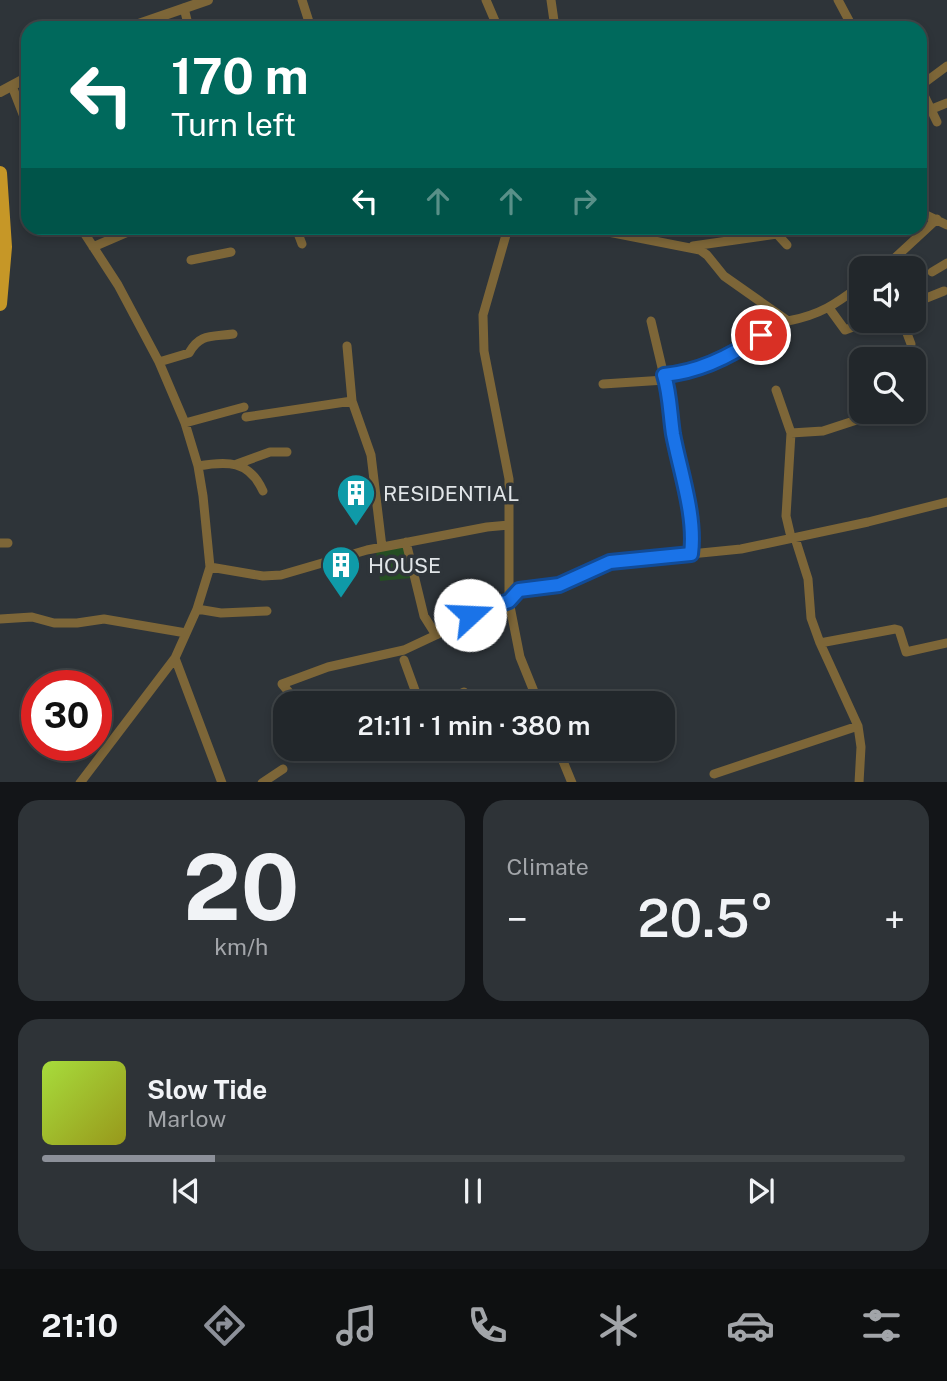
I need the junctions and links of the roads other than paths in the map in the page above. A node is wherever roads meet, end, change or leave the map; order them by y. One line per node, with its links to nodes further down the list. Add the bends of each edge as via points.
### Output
1 (208, 0): 6 (street)
2 (302, 0): 9 (street)
3 (486, 0): 10 (street)
4 (551, 0): 11 (street)
5 (838, 0): 12 (street)
6 (184, 8): 7 (street); 8 (street)
7 (147, 21)
8 (187, 21)
9 (309, 21)
10 (495, 21)
11 (554, 21)
12 (849, 21)
13 (947, 66): 15 (street)
14 (21, 80): 16 (street)
15 (927, 81)
16 (12, 86): 17 (street); 20 (street)
17 (0, 92)
18 (927, 99): 21 (street)
19 (947, 103): 21 (street)
20 (21, 109)
21 (932, 109): 22 (street)
22 (937, 122)
23 (0, 173): 48 (main road, via 5,247)
24 (927, 215): 25 (street)
25 (937, 219): 26 (street); 27 (street)
26 (947, 225)
27 (927, 228)
28 (85, 235): 38 (street)
29 (120, 235): 38 (street)
30 (299, 235): 36 (street)
31 (506, 235): 70 (street, via 483,315 484,351 509,480)
32 (626, 235): 39 (street)
33 (740, 235): 39 (street)
34 (778, 235): 37 (street)
35 (920, 235): 41 (street)
36 (303, 244)
37 (787, 245)
38 (93, 247): 57 (street)
39 (691, 247): 50 (street)
40 (231, 252): 42 (street)
41 (897, 256)
42 (191, 260)
43 (947, 263): 44 (street)
44 (932, 272)
45 (944, 291): 47 (street)
46 (849, 294): 49 (street)
47 (926, 298)
48 (0, 303)
49 (830, 308): 50 (street, via 788,321); 52 (street, via 845,330)
50 (779, 315): 58 (street, via 775,325 747,345 696,369)
51 (650, 321): 58 (street)
52 (849, 329)
53 (907, 333): 55 (street)
54 (233, 334): 57 (street, via 200,339 189,353)
55 (911, 344)
56 (348, 346): 61 (street)
57 (159, 362): 62 (street)
58 (665, 377): 59 (street); 74 (street, via 685,489)
59 (603, 384)
60 (776, 390): 64 (street)
61 (352, 401): 62 (street); 73 (street, via 371,456)
62 (185, 423): 67 (street)
63 (849, 423): 64 (street, via 823,431)
64 (791, 433): 71 (street, via 786,516)
65 (287, 452): 66 (street, via 270,452)
66 (237, 464): 67 (street); 68 (street, via 249,471)
67 (198, 466): 75 (street)
68 (262, 491)
69 (947, 502): 71 (street)
70 (509, 525): 72 (street); 76 (street)
71 (792, 536): 74 (street, via 741,549); 82 (street, via 808,579 809,606)
72 (406, 542): 73 (street); 81 (street, via 424,616)
73 (382, 547): 75 (street, via 281,575)
74 (691, 554): 76 (street, via 610,562 559,585 519,590)
75 (210, 567): 77 (street)
76 (509, 601): 81 (street, via 470,615); 88 (street, via 520,657)
77 (197, 609): 78 (street); 80 (street)
78 (267, 611)
79 (0, 619): 80 (street, via 32,617 77,623 104,619)
80 (186, 634): 84 (street)
81 (436, 635): 86 (street, via 404,650 328,667 282,684)
82 (820, 643): 83 (street, via 895,629 906,652); 89 (street)
83 (947, 643)
84 (175, 658): 93 (street); 94 (street)
85 (404, 660): 87 (street)
86 (288, 691)
87 (415, 691)
88 (534, 691)
89 (859, 726): 92 (street); 97 (street)
90 (563, 761): 96 (street)
91 (283, 769): 95 (street)
92 (714, 774)
93 (80, 782)
94 (222, 782)
95 (262, 782)
96 (572, 782)
97 (859, 782)

